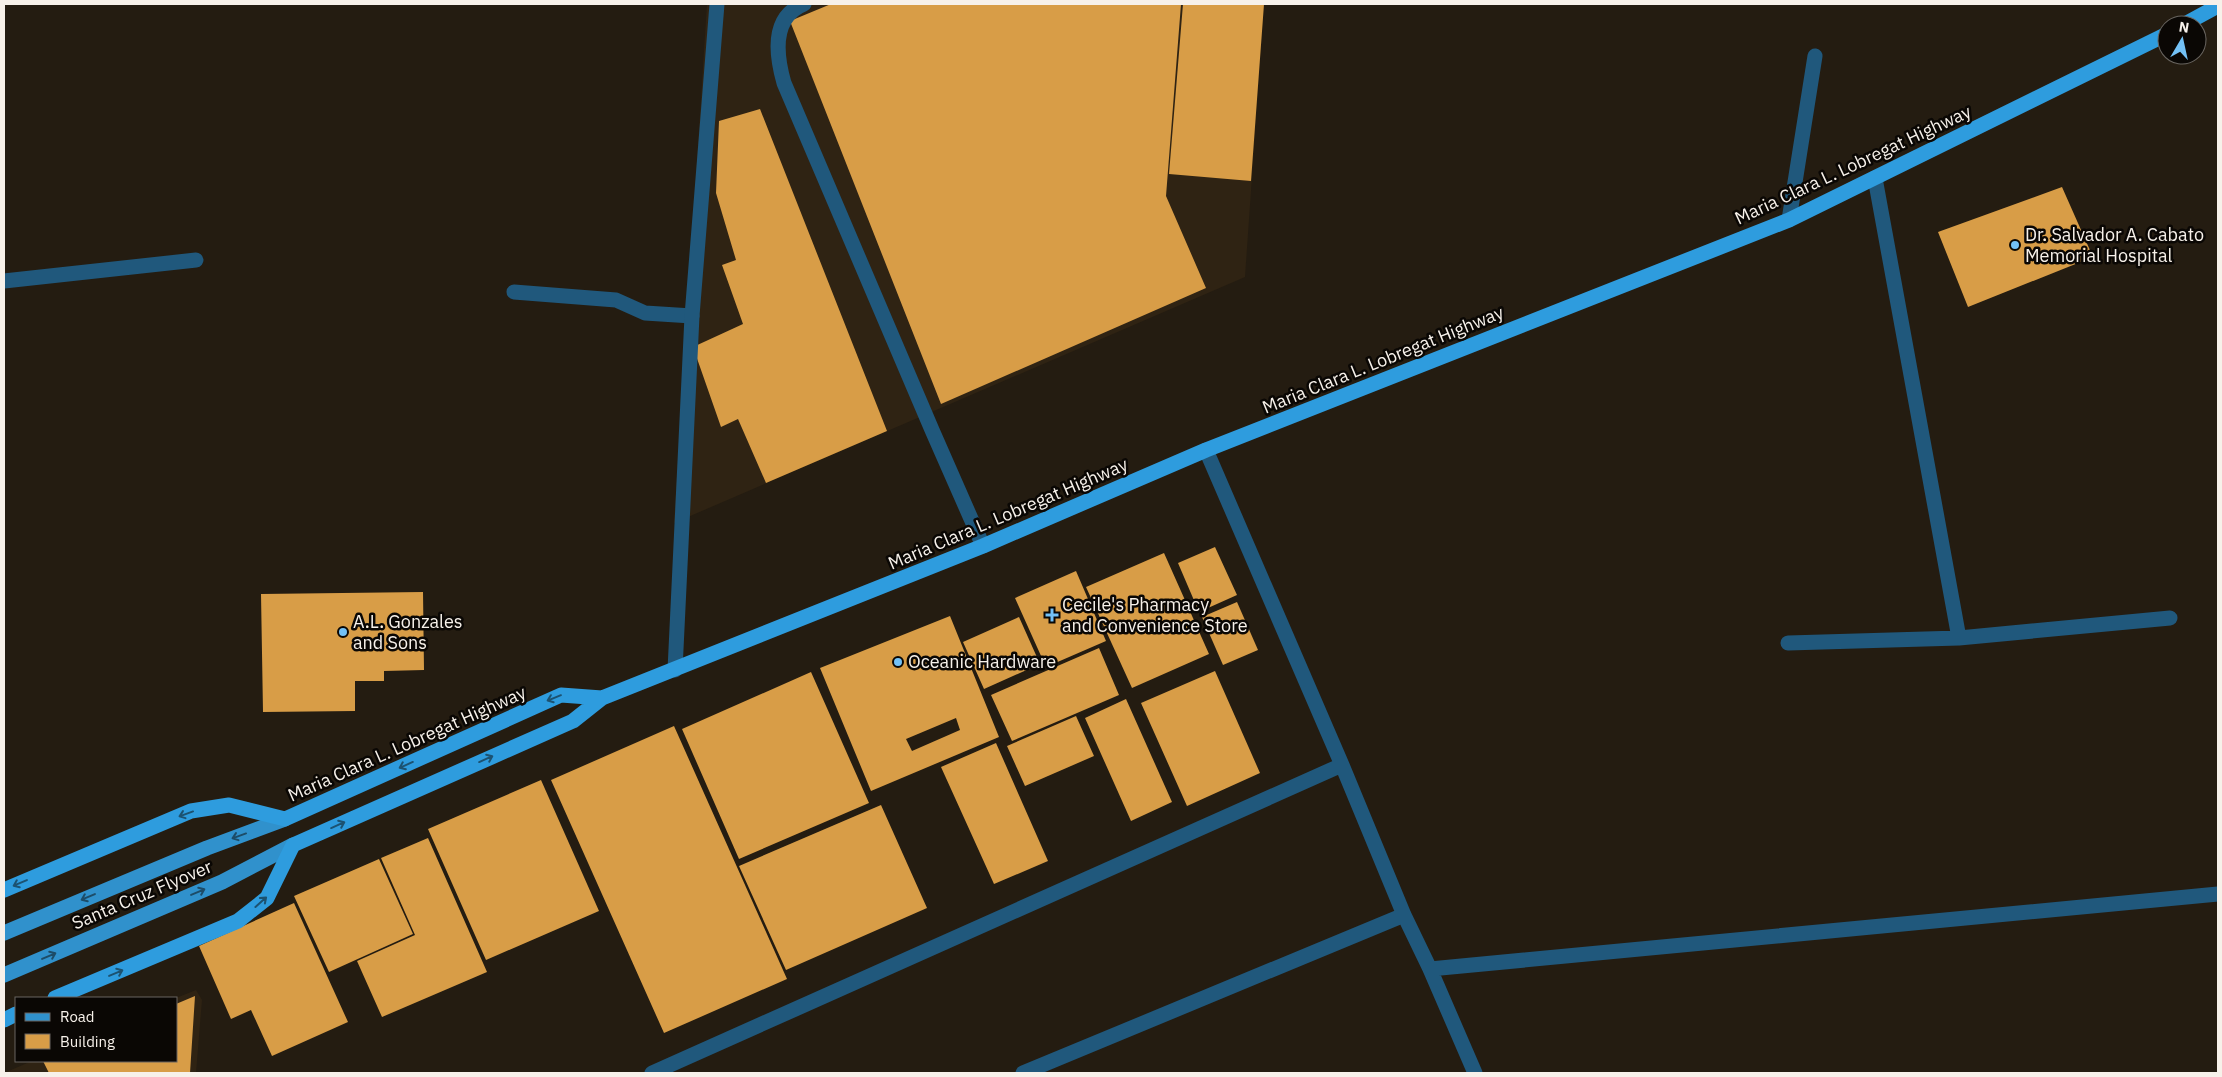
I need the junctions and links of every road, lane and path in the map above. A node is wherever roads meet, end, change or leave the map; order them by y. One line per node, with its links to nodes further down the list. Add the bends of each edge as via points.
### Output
1 (717, 4): 12 (street)
2 (804, 4): 14 (street, via 781,24 778,62 784,83)
3 (2218, 6): 4 (highway)
4 (2201, 15)
5 (2157, 39): 7 (highway, Maria Clara L. Lobregat Highway)
6 (1815, 56): 8 (street)
7 (1875, 178): 8 (highway, Maria Clara L. Lobregat Highway); 16 (street)
8 (1789, 220): 13 (highway, Maria Clara L. Lobregat Highway)
9 (196, 260): 10 (street)
10 (4, 281)
11 (514, 292): 12 (street, via 616,300 645,313)
12 (692, 316): 18 (street)
13 (1206, 450): 14 (highway, Maria Clara L. Lobregat Highway); 20 (street)
14 (983, 546): 18 (highway, Maria Clara L. Lobregat Highway)
15 (2170, 618): 16 (street)
16 (1959, 638): 17 (street)
17 (1788, 643)
18 (675, 670): 19 (highway, Maria Clara L. Lobregat Highway)
19 (602, 698): 21 (highway, Maria Clara L. Lobregat Highway, one-way to 21, via 561,695); 22 (highway, Maria Clara L. Lobregat Highway, one-way to 19, via 573,721)
20 (1342, 766): 25 (street); 31 (street)
21 (285, 820): 23 (highway, Maria Clara L. Lobregat Highway, one-way to 23, via 229,806 191,811); 26 (main road, Santa Cruz Flyover, one-way to 26, via 207,848)
22 (293, 844): 28 (main road, Santa Cruz Flyover, one-way to 22, via 222,882); 29 (highway, one-way to 22, via 238,921 267,898)
23 (4, 890)
24 (2218, 894): 27 (street)
25 (1404, 915): 27 (street); 30 (street)
26 (4, 933)
27 (1430, 969): 33 (street)
28 (4, 975)
29 (57, 997)
30 (1048, 1069): 32 (street)
31 (652, 1073)
32 (1023, 1073)
33 (1476, 1073)

